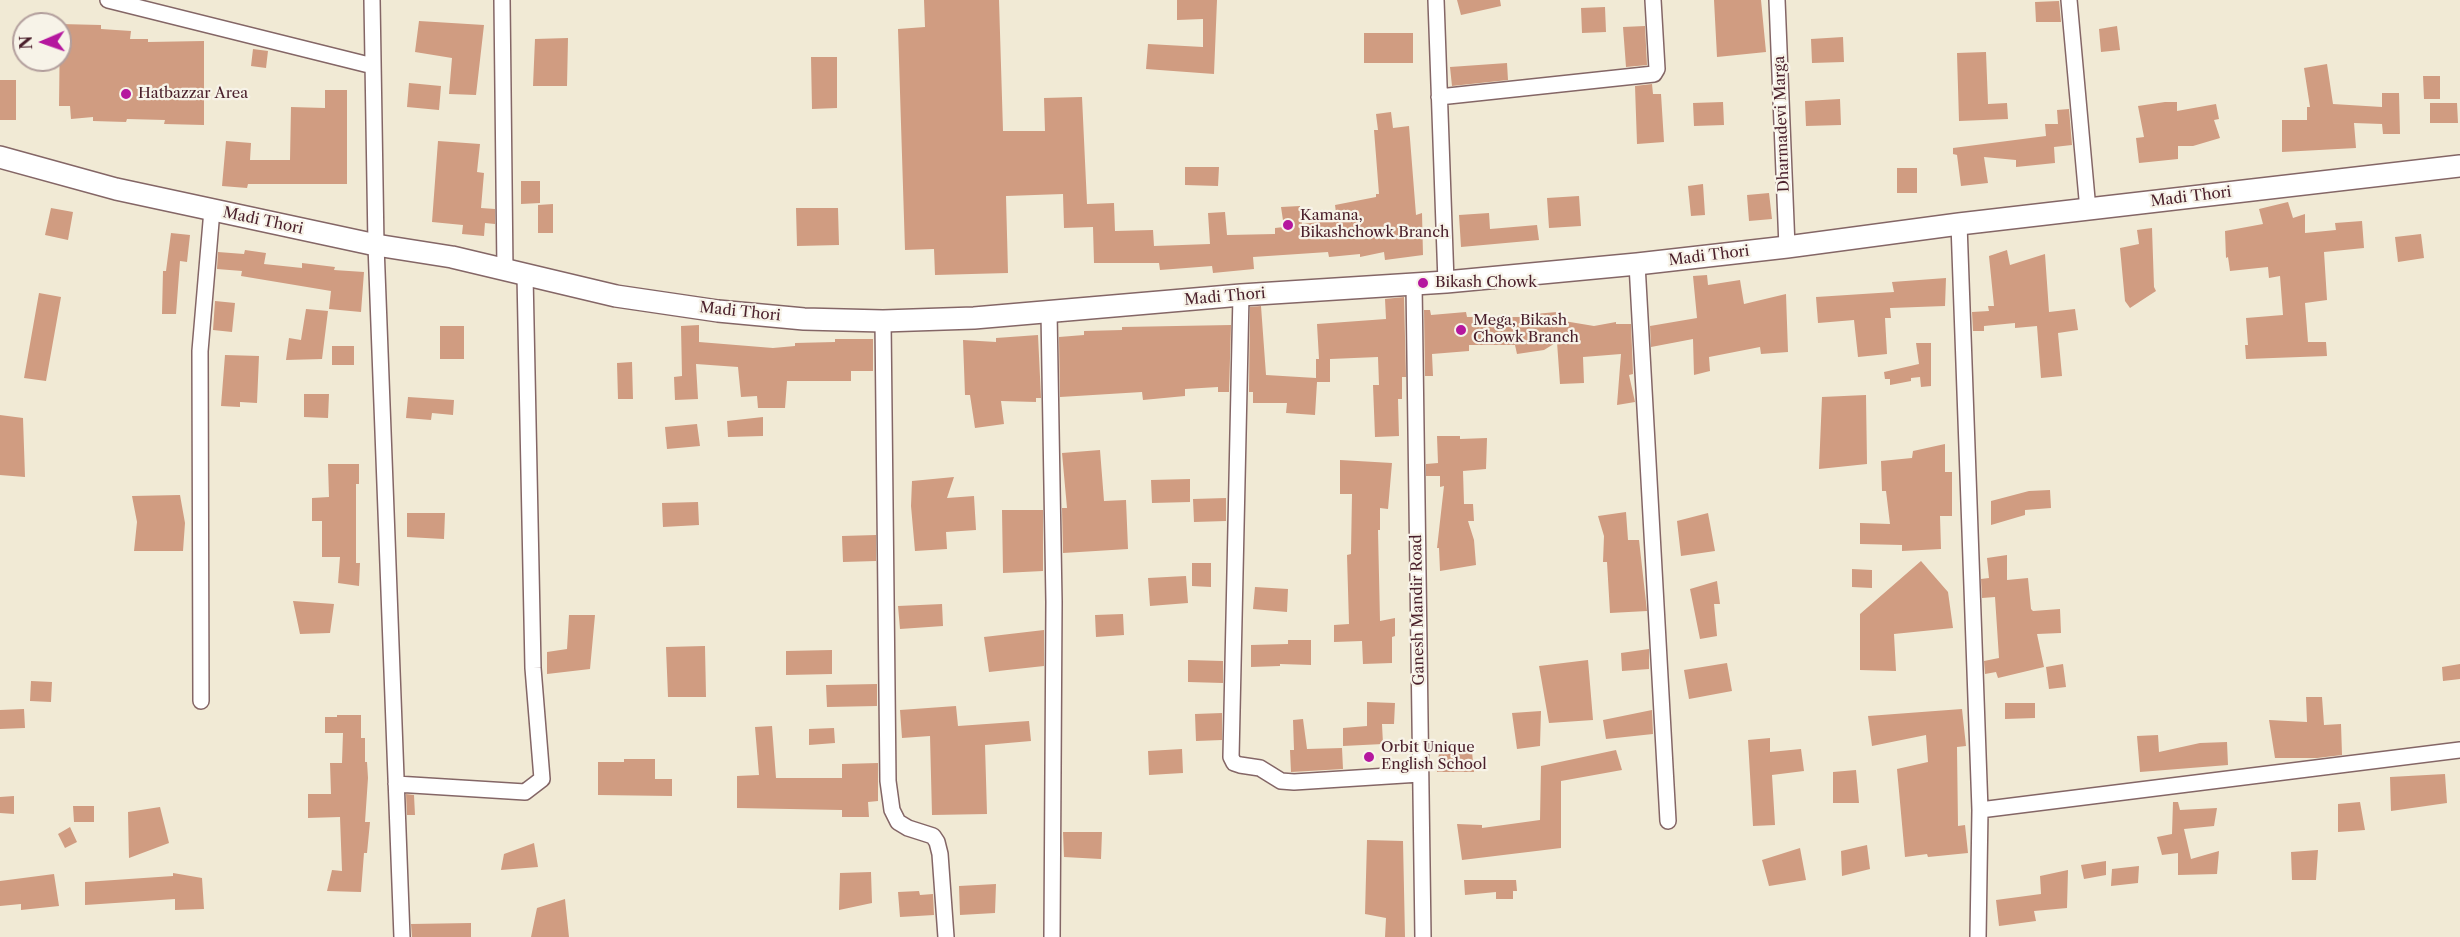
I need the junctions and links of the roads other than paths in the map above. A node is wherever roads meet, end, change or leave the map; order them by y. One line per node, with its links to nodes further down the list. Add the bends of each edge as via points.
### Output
1 (108, 0): 8 (street)
2 (372, 0): 8 (street)
3 (502, 0): 18 (street)
4 (1436, 0): 9 (street)
5 (1653, 0): 9 (street, via 1657,69 1654,74)
6 (1777, 0): 16 (street, Dharmadevi Marga)
7 (2069, 0): 13 (street)
8 (373, 66): 15 (street)
9 (1439, 97): 19 (street)
10 (0, 157): 12 (main road, Madi Thori)
11 (2460, 166): 13 (main road, Madi Thori)
12 (212, 210): 15 (main road, Madi Thori); 24 (street, via 200,351)
13 (2088, 210): 14 (main road, Madi Thori)
14 (1959, 224): 16 (main road, Madi Thori); 28 (street)
15 (376, 245): 18 (main road, Madi Thori, via 452,257); 27 (street)
16 (1787, 247): 17 (main road, Madi Thori)
17 (1637, 264): 19 (main road, Madi Thori); 29 (street)
18 (515, 273): 23 (main road, Madi Thori, via 616,296 718,311); 27 (street, via 533,668 542,779 525,792)
19 (1446, 282): 20 (main road, Madi Thori)
20 (1414, 284): 21 (main road, Madi Thori); 26 (street, Ganesh Mandir Road)
21 (1241, 295): 22 (main road, Madi Thori); 26 (street, via 1231,757 1234,763 1260,768 1281,781)
22 (1049, 312): 23 (main road, Madi Thori); 32 (street, via 1054,602)
23 (883, 321): 31 (street, via 888,781 898,822 933,836 937,842)
24 (201, 701)
25 (2460, 750): 28 (street)
26 (1420, 774): 33 (street, Ganesh Mandir Road)
27 (396, 784): 30 (street)
28 (1980, 810): 34 (street)
29 (1668, 821)
30 (402, 937)
31 (946, 937)
32 (1052, 937)
33 (1423, 937)
34 (1978, 937)

